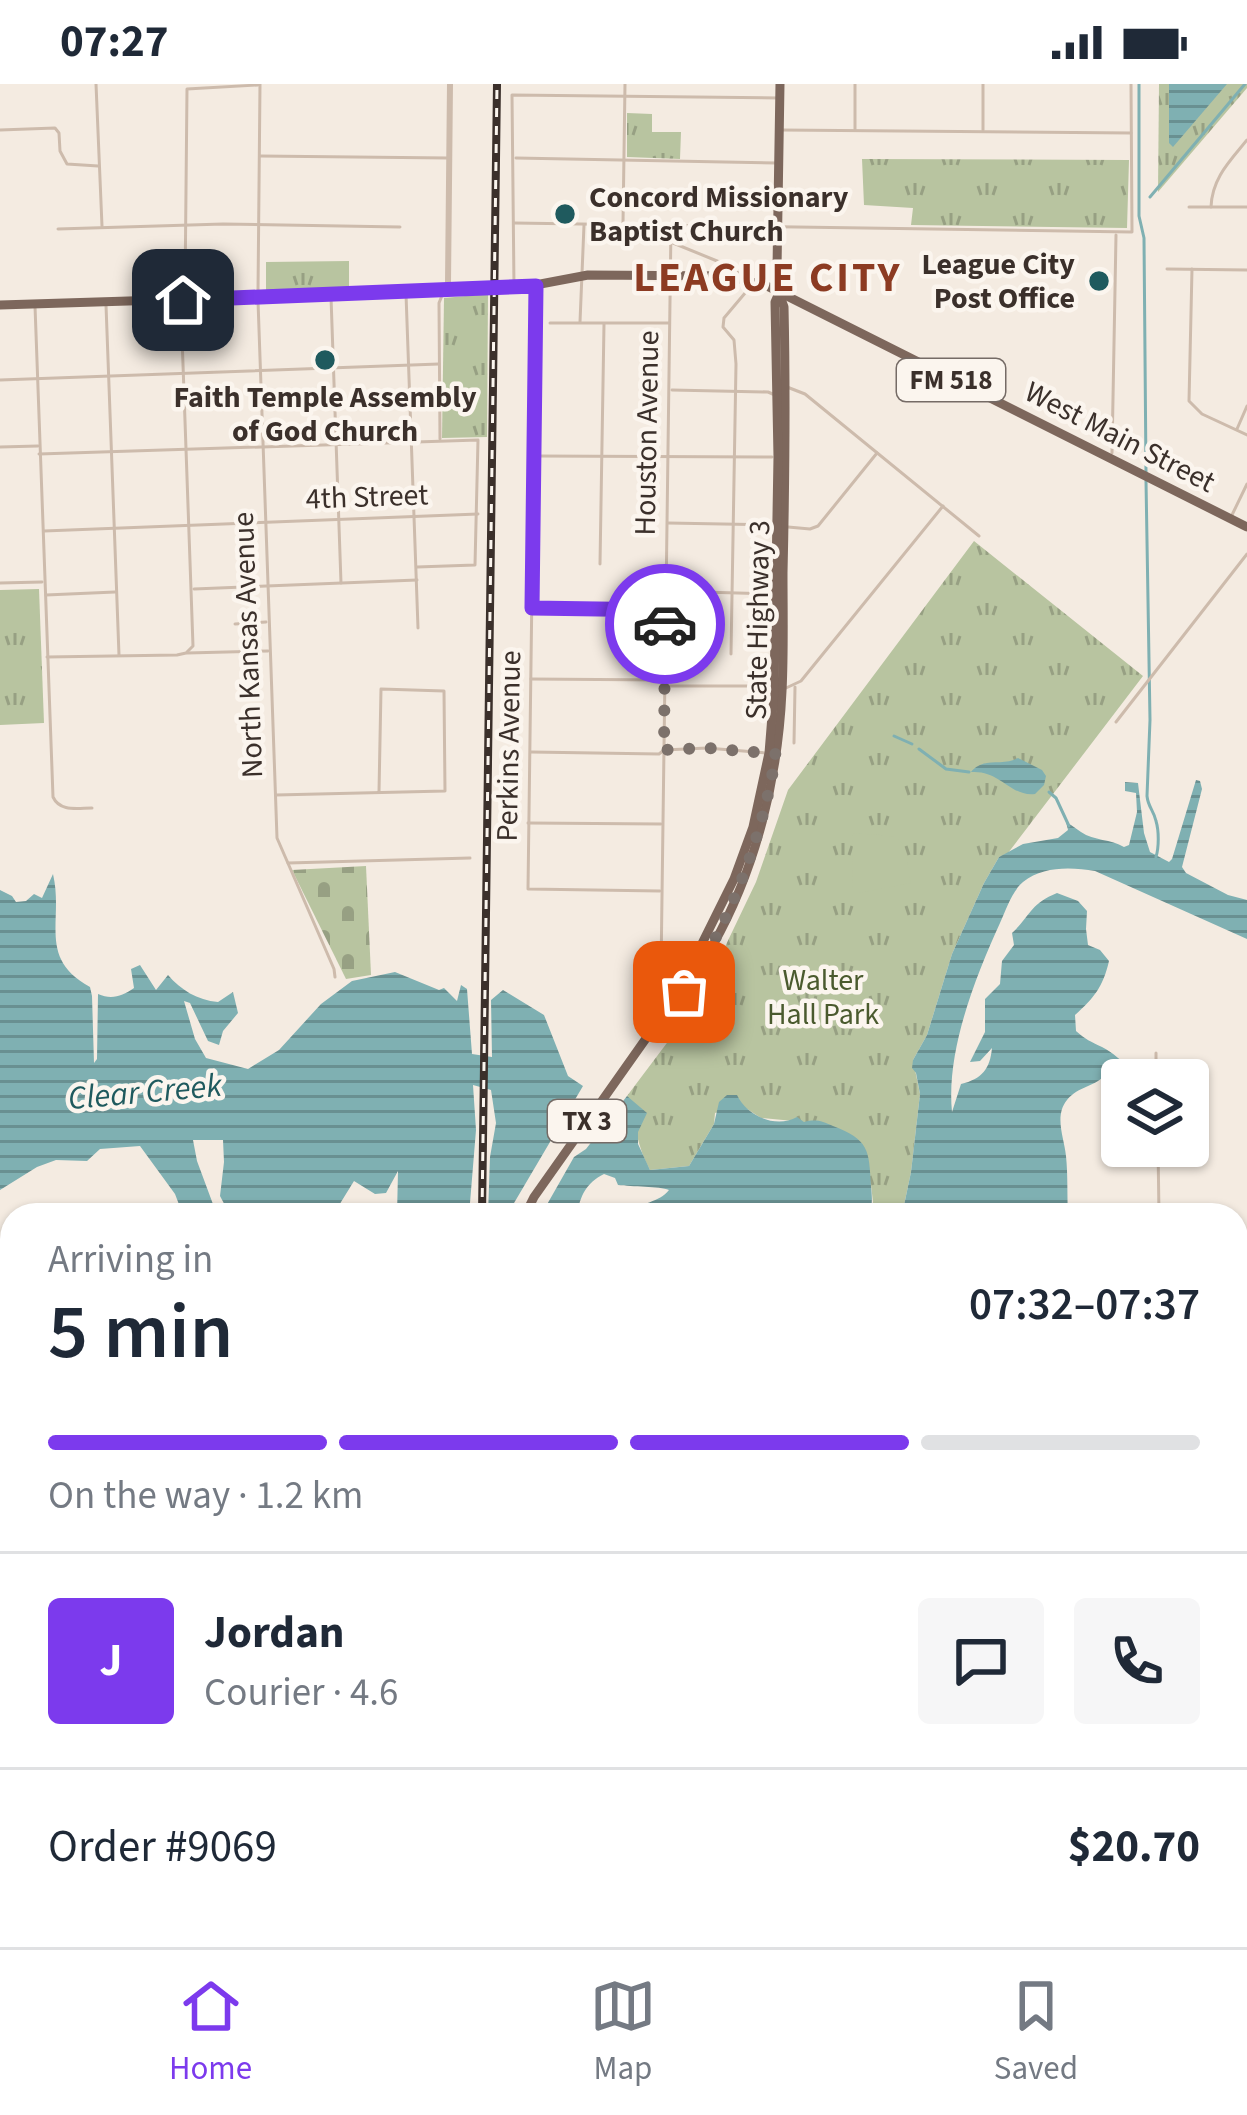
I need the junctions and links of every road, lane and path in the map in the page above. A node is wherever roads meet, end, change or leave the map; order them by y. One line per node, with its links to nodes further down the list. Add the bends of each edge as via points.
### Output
1 (96, 84): 22 (street)
2 (450, 84): 18 (street)
3 (625, 84): 9 (street)
4 (780, 84): 10 (main road, State Highway 3 / TX 3)
5 (855, 84): 13 (street)
6 (983, 84): 14 (street)
7 (1131, 84): 15 (street)
8 (260, 85): 17 (street, North Kansas Avenue); 27 (street, via 187,88)
9 (625, 96): 10 (street); 19 (street, via 512,95); 20 (street)
10 (780, 98): 12 (main road, State Highway 3 / TX 3)
11 (0, 130): 22 (street, via 55,128 67,164)
12 (779, 130): 13 (street); 21 (main road, State Highway 3 / TX 3)
13 (855, 131): 14 (street)
14 (983, 132): 15 (street)
15 (1131, 133): 36 (street, via 1132,232)
16 (1247, 140): 24 (street, via 1220,173)
17 (260, 156): 18 (street); 28 (street, North Kansas Avenue)
18 (450, 158): 46 (street)
19 (513, 158): 20 (street); 26 (street)
20 (624, 161): 21 (street); 30 (street)
21 (778, 163): 33 (main road, State Highway 3 / TX 3)
22 (99, 166): 34 (street)
23 (1189, 207): 24 (street)
24 (1210, 207): 25 (street)
25 (1247, 207)
26 (514, 223): 29 (street); 45 (street)
27 (185, 225): 28 (street); 34 (street); 51 (street)
28 (259, 225): 32 (street); 50 (street, North Kansas Avenue)
29 (584, 225): 30 (street); 41 (street)
30 (623, 225): 31 (street)
31 (671, 226): 33 (street); 37 (street, Houston Avenue)
32 (400, 227)
33 (777, 227): 36 (street); 48 (main road, State Highway 3 / TX 3)
34 (102, 228): 35 (street)
35 (58, 229)
36 (1117, 233): 88 (street)
37 (671, 242): 42 (street, Houston Avenue); 43 (street)
38 (1167, 269): 39 (street)
39 (1192, 269): 40 (street); 71 (street, via 1189,400)
40 (1247, 270)
41 (581, 275): 42 (main road, FM 518); 44 (main road, FM 518); 57 (street)
42 (670, 276): 43 (main road, FM 518); 56 (street, Houston Avenue)
43 (751, 280): 48 (main road, FM 518); 68 (street, via 724,318 736,347)
44 (536, 286): 45 (main road, FM 518); 83 (street, Perkins Avenue)
45 (514, 289): 46 (main road, FM 518)
46 (445, 291): 47 (main road, FM 518); 59 (street)
47 (406, 293): 49 (main road, FM 518); 60 (street)
48 (779, 293): 69 (main road, State Highway 3 / TX 3); 88 (main road, West Main Street / FM 518)
49 (331, 296): 50 (main road, FM 518); 61 (street)
50 (258, 298): 51 (main road, FM 518); 62 (street, North Kansas Avenue)
51 (183, 300): 52 (main road, FM 518); 63 (street)
52 (106, 302): 53 (main road, FM 518); 64 (street)
53 (35, 304): 54 (main road, FM 518); 65 (street)
54 (0, 305)
55 (550, 323): 57 (street)
56 (669, 323): 58 (street); 67 (street, Houston Avenue)
57 (580, 324): 58 (street)
58 (604, 324): 84 (street)
59 (439, 364): 60 (street); 73 (street)
60 (408, 365): 61 (street); 74 (street)
61 (333, 368): 62 (street); 75 (street)
62 (259, 371): 63 (street); 78 (street, North Kansas Avenue)
63 (183, 374): 64 (street); 79 (street)
64 (109, 376): 65 (street); 80 (street)
65 (36, 379): 66 (street); 76 (street)
66 (0, 380)
67 (670, 390): 68 (street); 85 (street, Houston Avenue)
68 (736, 391): 69 (street); 87 (street)
69 (778, 391): 81 (street, via 805,394); 86 (main road, State Highway 3 / TX 3)
70 (1247, 406): 71 (street)
71 (1236, 430): 72 (street)
72 (1247, 435)
73 (440, 440): 74 (street); 91 (street, via 478,440)
74 (411, 441): 75 (street); 92 (street)
75 (336, 444): 78 (street); 94 (street)
76 (38, 446): 77 (street); 82 (street)
77 (0, 447)
78 (261, 447): 79 (street); 95 (street, North Kansas Avenue)
79 (185, 450): 80 (street); 97 (street)
80 (111, 452): 82 (street); 101 (street)
81 (877, 453): 90 (street); 99 (street, via 818,526)
82 (39, 454): 102 (street)
83 (534, 456): 84 (street); 118 (street, Perkins Avenue)
84 (600, 457): 85 (street); 105 (street)
85 (667, 457): 87 (street); 96 (street, Houston Avenue)
86 (782, 457): 87 (street); 99 (main road, State Highway 3 / TX 3)
87 (734, 458): 98 (street)
88 (1112, 460): 93 (main road, West Main Street / FM 518)
89 (1247, 484): 93 (street)
90 (943, 506): 103 (street); 130 (street)
91 (478, 514): 92 (street, 4th Street); 106 (street, via 475,565)
92 (414, 516): 94 (street, 4th Street); 106 (street)
93 (1230, 518): 100 (main road, West Main Street / FM 518)
94 (338, 519): 95 (street, 4th Street); 110 (street)
95 (264, 522): 97 (street, 4th Street); 111 (street, North Kansas Avenue)
96 (666, 524): 98 (street); 113 (street, Houston Avenue)
97 (189, 525): 101 (street, 4th Street); 112 (street)
98 (733, 525): 99 (street); 115 (street)
99 (780, 526): 116 (main road, State Highway 3 / TX 3)
100 (1247, 526)
101 (113, 528): 102 (street, 4th Street); 114 (street)
102 (42, 531): 108 (street)
103 (979, 536)
104 (1247, 554): 132 (street)
105 (600, 564)
106 (417, 567): 107 (street)
107 (417, 580): 110 (street); 122 (street)
108 (44, 582): 109 (street); 117 (street)
109 (0, 583)
110 (341, 583): 111 (street)
111 (266, 586): 112 (street); 120 (street, North Kansas Avenue)
112 (192, 589): 123 (street)
113 (666, 591): 115 (street); 119 (street, Houston Avenue)
114 (116, 592): 117 (street); 127 (street)
115 (732, 592): 116 (street); 125 (street)
116 (780, 594): 131 (main road, State Highway 3 / TX 3)
117 (44, 595): 126 (street)
118 (532, 608): 119 (street); 128 (street, Perkins Avenue)
119 (665, 610): 129 (street, Houston Avenue)
120 (268, 622): 121 (street); 124 (street, North Kansas Avenue)
121 (235, 624)
122 (418, 628)
123 (188, 651): 124 (street); 127 (street)
124 (270, 651): 138 (street, North Kansas Avenue)
125 (731, 654)
126 (47, 657): 127 (street); 139 (street, via 54,801)
127 (119, 657)
128 (531, 679): 129 (street); 135 (street, Perkins Avenue)
129 (665, 683): 131 (street); 134 (street, Houston Avenue)
130 (795, 686): 131 (street); 133 (street)
131 (778, 690): 136 (main road, State Highway 3 / TX 3)
132 (1116, 722)
133 (794, 743)
134 (664, 750): 135 (street); 136 (street); 141 (street, Houston Avenue)
135 (530, 752): 140 (street, Perkins Avenue)
136 (773, 753): 146 (main road, State Highway 3 / TX 3, via 734,879)
137 (379, 792): 137 (street, via 381,689 444,691 445,791); 138 (street)
138 (275, 795): 143 (street, North Kansas Avenue)
139 (92, 808)
140 (528, 824): 141 (street); 144 (street, Perkins Avenue, via 528,890)
141 (663, 824): 144 (street, Houston Avenue)
142 (470, 858): 143 (street)
143 (286, 864): 145 (street, North Kansas Avenue)
144 (662, 892): 146 (street, Houston Avenue, via 661,971)
145 (335, 977)
146 (676, 996): 150 (main road, State Highway 3 / TX 3)
147 (1156, 1053): 148 (street)
148 (1156, 1059)
149 (1158, 1167): 151 (street)
150 (531, 1203)
151 (1159, 1203)

